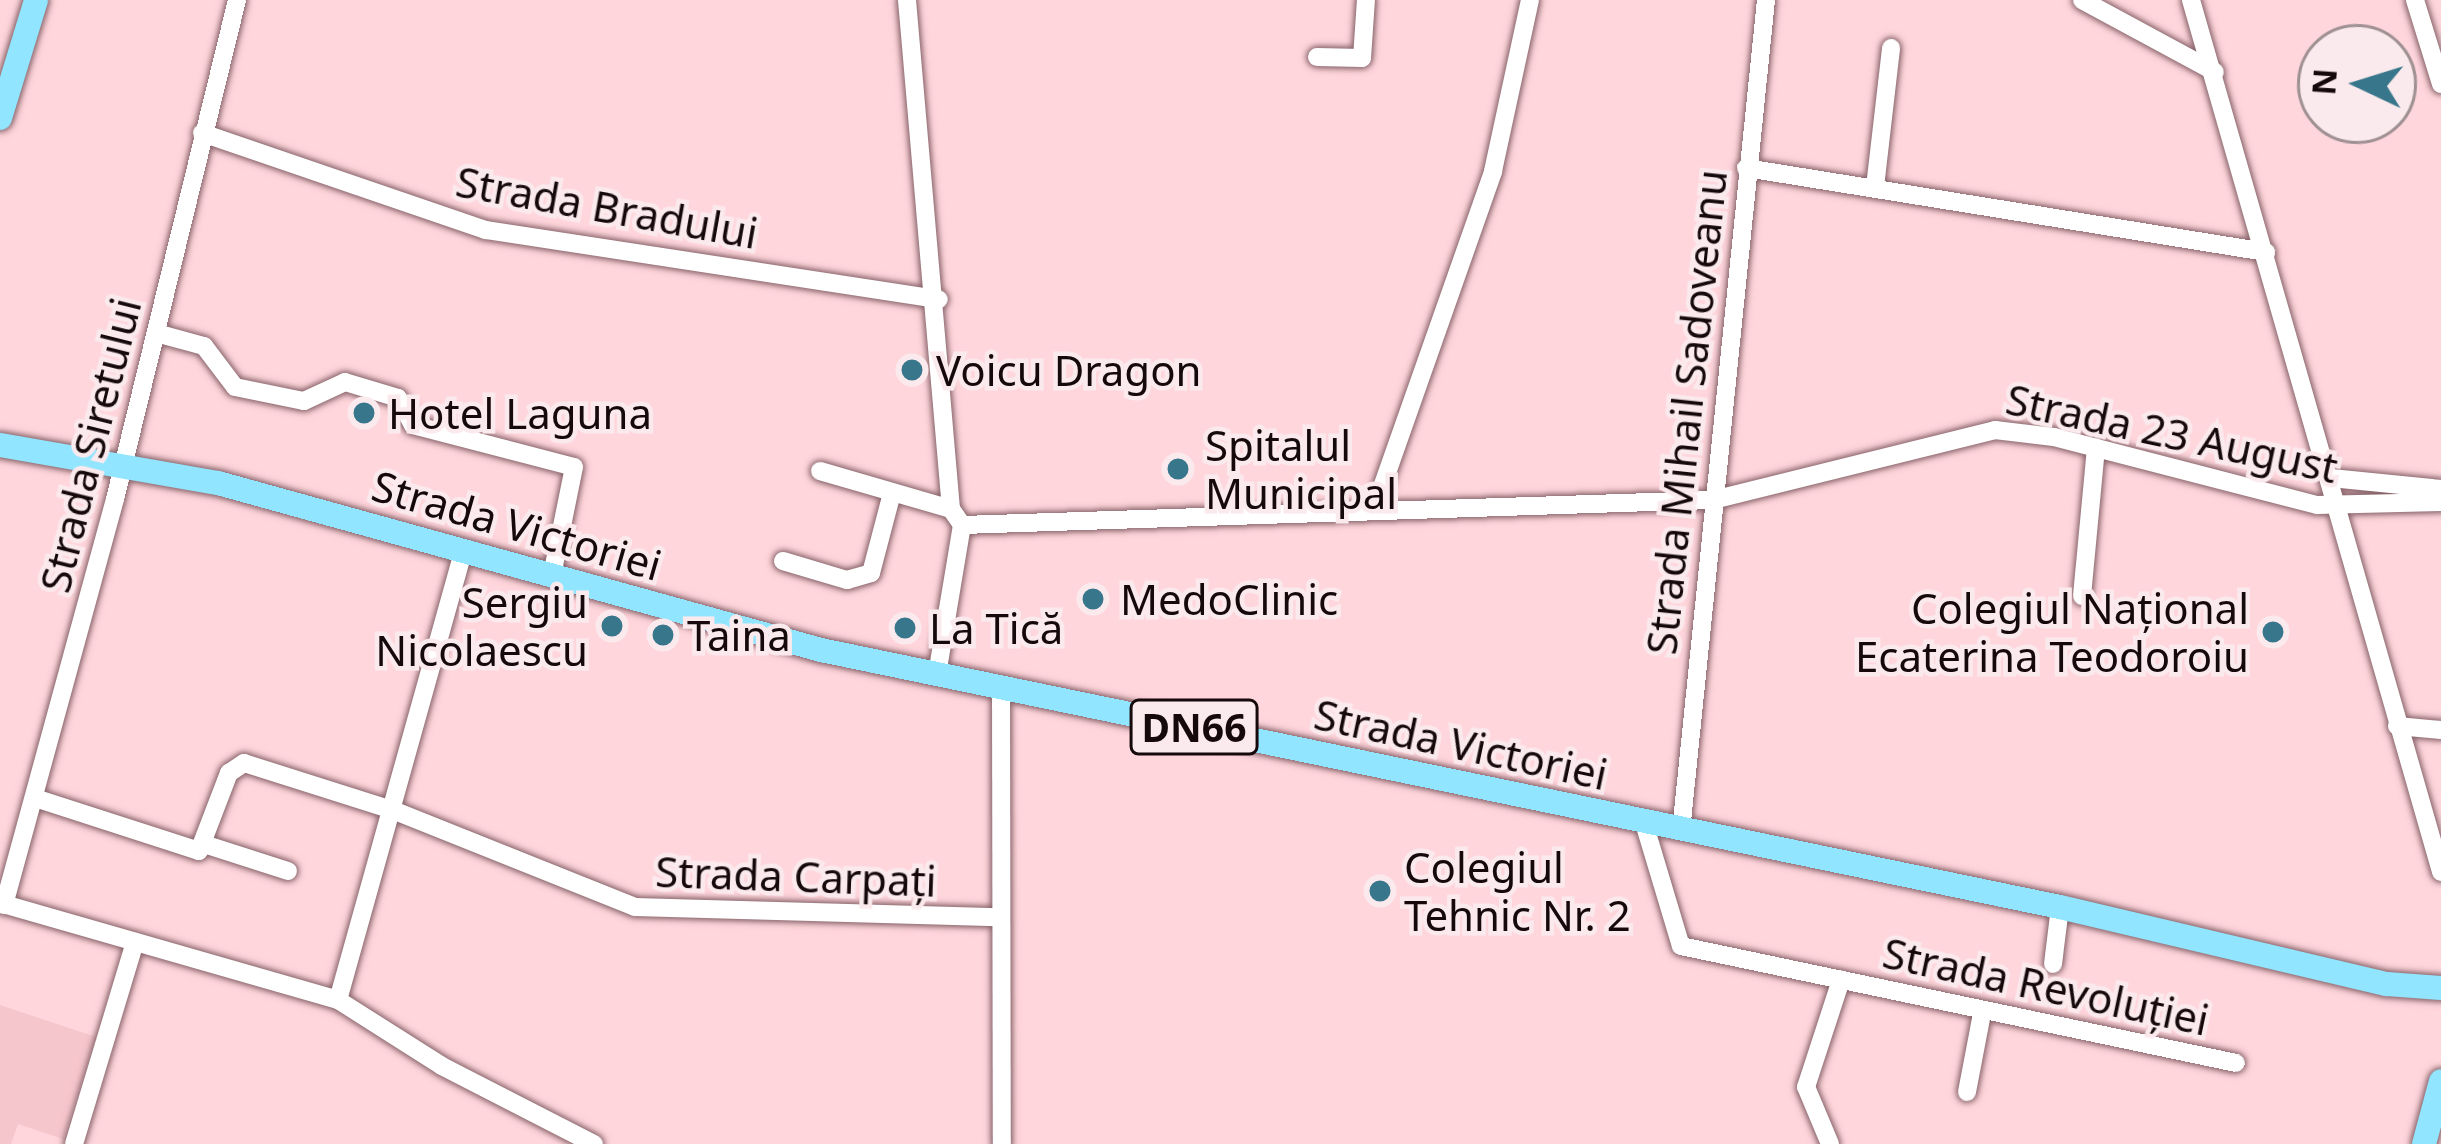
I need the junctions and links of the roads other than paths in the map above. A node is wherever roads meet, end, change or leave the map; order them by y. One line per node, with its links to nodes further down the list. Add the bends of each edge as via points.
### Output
1 (36, 0): 14 (main road)
2 (237, 0): 15 (street, Strada Siretului)
3 (907, 0): 19 (street)
4 (1366, 0): 11 (street, via 1362,58)
5 (1530, 0): 31 (street, via 1493,171)
6 (1766, 0): 16 (street, Strada Mihail Sadoveanu)
7 (2082, 0): 12 (street)
8 (2191, 0): 12 (street)
9 (2415, 0): 13 (street)
10 (1891, 48): 17 (street)
11 (1317, 57)
12 (2216, 72): 18 (street)
13 (2441, 84)
14 (0, 118)
15 (202, 133): 19 (street, Strada Bradului, via 504,235); 20 (street, Strada Siretului)
16 (1746, 168): 17 (street); 28 (street, Strada Mihail Sadoveanu)
17 (1875, 187): 18 (street)
18 (2266, 252): 25 (street)
19 (938, 299): 32 (street)
20 (156, 333): 23 (street, Strada Siretului); 35 (street, via 204,346 236,388 304,401 345,382 398,398 413,425 574,467)
21 (3, 444): 23 (main road, Strada Victoriei / DN66)
22 (2096, 448): 28 (street, Strada 23 August, via 1978,430); 30 (street, Strada 23 August); 36 (street)
23 (123, 465): 33 (main road, Strada Victoriei / DN66); 41 (street, Strada Siretului)
24 (820, 471): 27 (street, Strada 23 August)
25 (2331, 478): 26 (street, Strada 23 August); 30 (street)
26 (2441, 489)
27 (892, 493): 32 (street, Strada 23 August); 34 (street, via 872,572 847,580)
28 (1713, 500): 31 (street, Strada 23 August); 44 (street, Strada Mihail Sadoveanu)
29 (2441, 502): 30 (street, Strada 23 August)
30 (2338, 506): 39 (street)
31 (1375, 507): 32 (street, Strada 23 August)
32 (957, 517): 37 (street)
33 (464, 550): 35 (main road, Strada Victoriei / DN66); 42 (street)
34 (782, 561)
35 (552, 575): 37 (main road, Strada Victoriei / DN66, via 766,637)
36 (2082, 596)
37 (937, 674): 38 (main road, Strada Victoriei / DN66)
38 (1001, 687): 43 (main road, Strada Victoriei / DN66); 50 (street)
39 (2397, 726): 40 (street); 47 (street)
40 (2441, 730)
41 (35, 798): 45 (street, via 191,850); 48 (street, Strada Siretului)
42 (395, 811): 45 (street, Strada Carpați, via 244,763 229,773); 50 (street, Strada Carpați, via 656,911); 56 (street)
43 (1644, 823): 44 (main road, Strada Victoriei / DN66); 53 (street, Strada Revoluției, via 1681,946)
44 (1682, 831): 49 (main road, Strada Victoriei / DN66)
45 (207, 845): 46 (street)
46 (288, 871)
47 (2441, 872)
48 (2, 904): 51 (street)
49 (2060, 907): 52 (street); 54 (main road, Strada Victoriei / DN66)
50 (998, 917): 64 (street)
51 (135, 942): 56 (street); 62 (street)
52 (2053, 964)
53 (1841, 980): 58 (street, Strada Revoluției); 65 (street, Strada Revoluției, via 1806,1087)
54 (2411, 987): 55 (main road, Strada Victoriei / DN66); 57 (main road, Strada Victoriei / DN66)
55 (2441, 988)
56 (338, 1000): 63 (street, via 442,1066)
57 (2441, 1003)
58 (1982, 1012): 59 (street, Strada Revoluției); 61 (street)
59 (2236, 1063)
60 (2441, 1082): 66 (main road)
61 (1967, 1092)
62 (74, 1144)
63 (594, 1144)
64 (1002, 1144)
65 (1830, 1144)
66 (2424, 1144)

